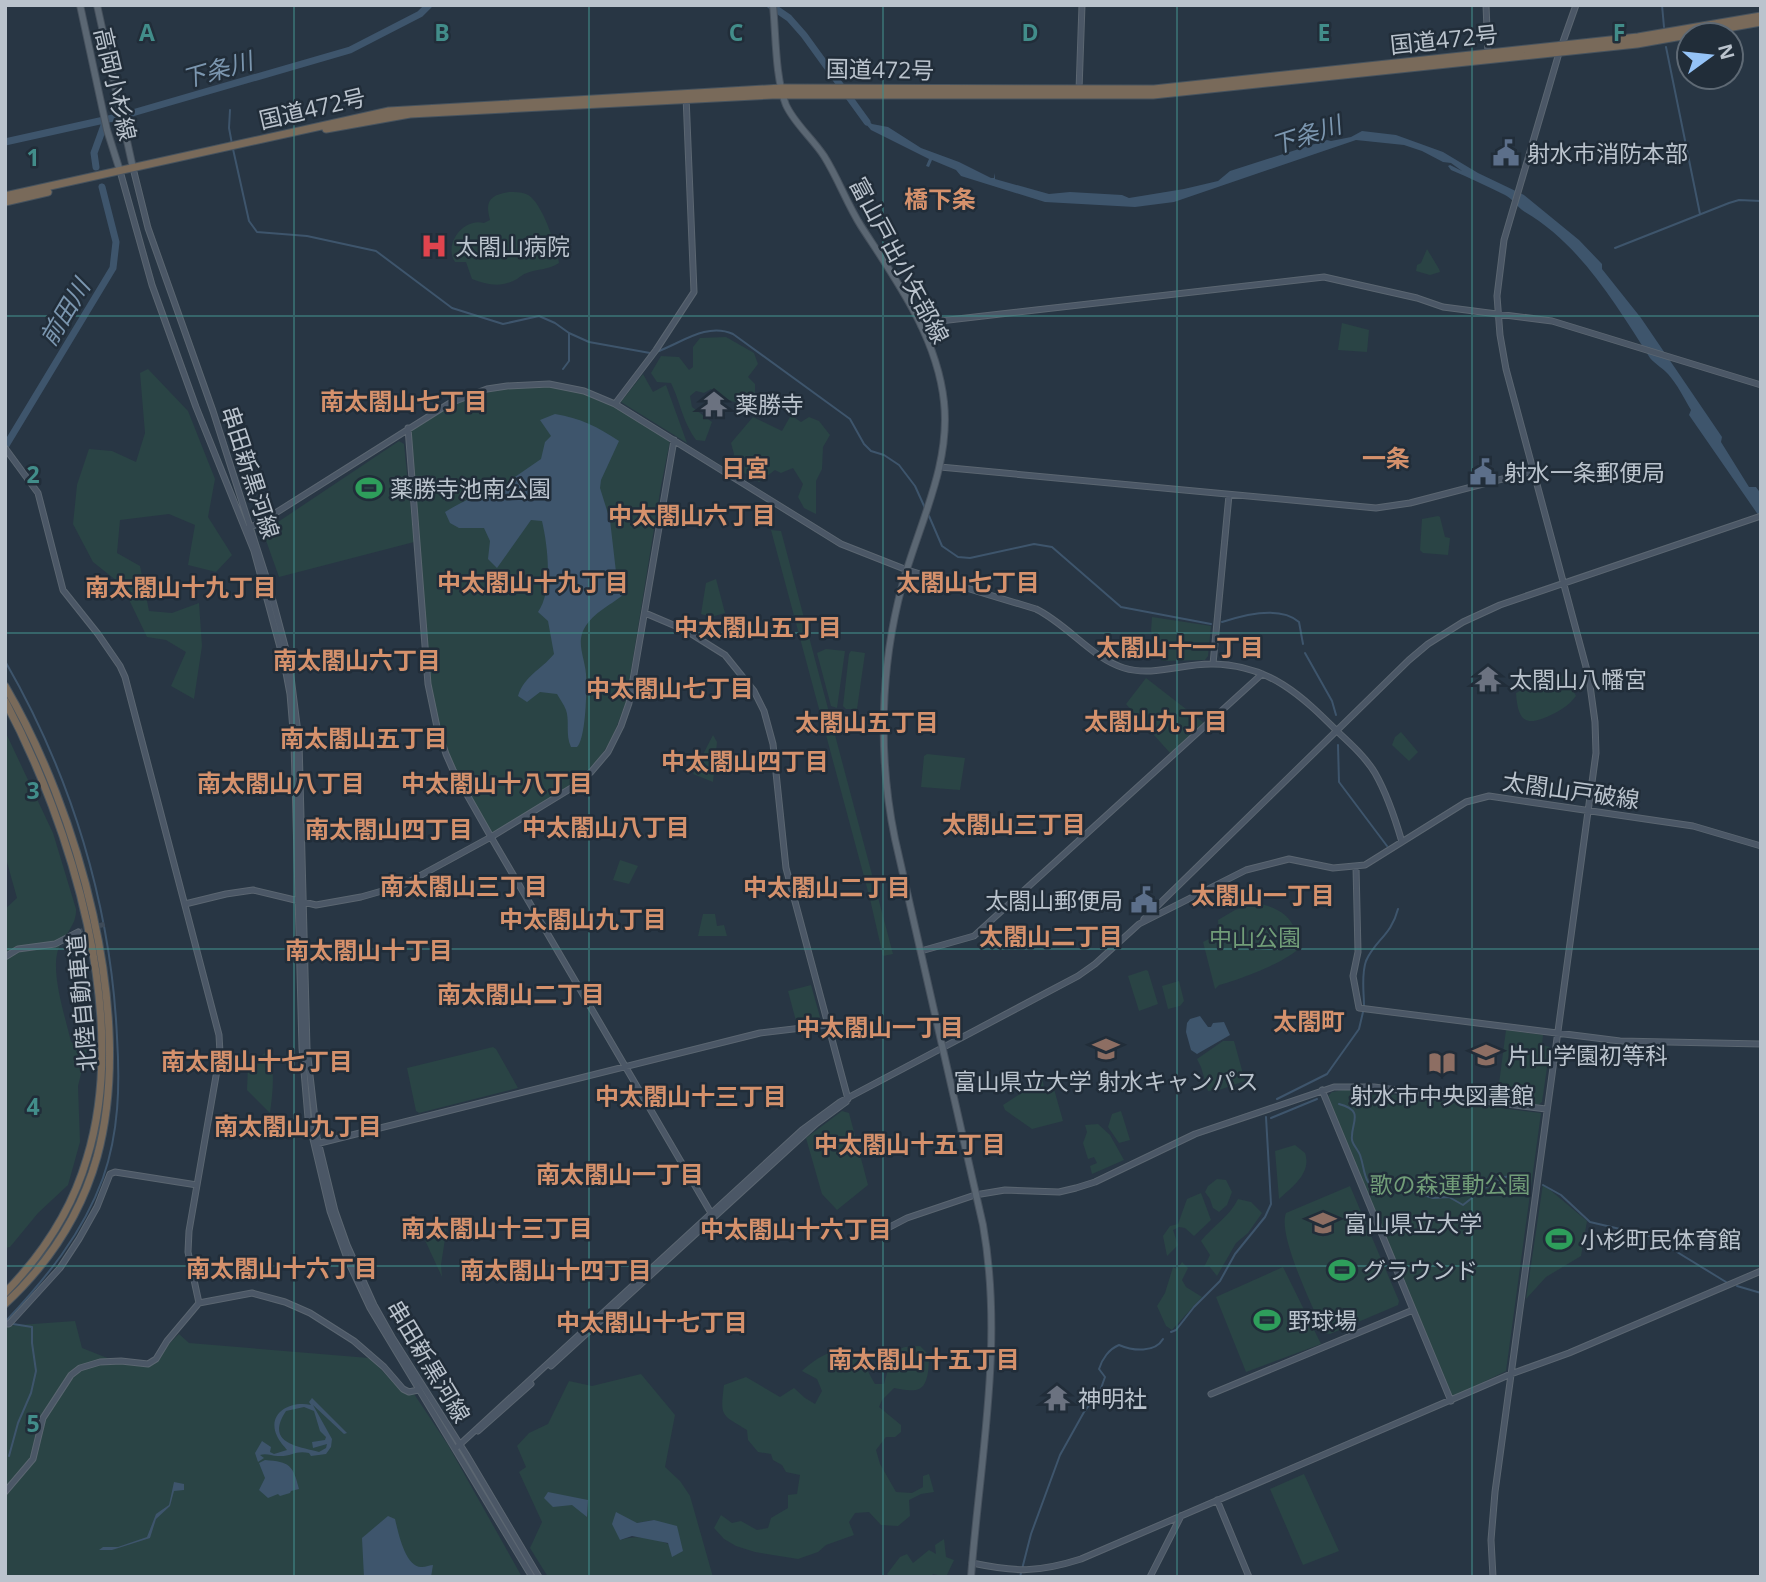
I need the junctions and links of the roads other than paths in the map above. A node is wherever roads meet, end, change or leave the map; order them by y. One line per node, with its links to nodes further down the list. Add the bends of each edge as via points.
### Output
1 (80, 5): 16 (main road, 高岡小杉線)
2 (97, 5): 15 (main road, 高岡小杉線)
3 (773, 5): 13 (main road, 富山戸出小矢部線)
4 (1083, 5): 11 (street)
5 (1486, 5): 10 (street)
6 (1576, 5): 9 (street)
7 (1761, 16): 9 (highway, 国道472号)
8 (1761, 22): 9 (highway, 国道472号, via 1637,44)
9 (1561, 49): 10 (highway, 国道472号); 12 (highway, 国道472号, via 1153,95); 18 (street, via 1512,210 1499,274)
10 (1488, 54): 11 (highway, 国道472号, via 1192,86)
11 (1079, 90): 12 (highway, 国道472号)
12 (864, 91): 13 (highway, 国道472号)
13 (782, 92): 14 (highway, 国道472号); 19 (main road, 富山戸出小矢部線, via 788,109 825,157)
14 (686, 97): 15 (highway, 国道472号, via 389,111); 21 (street, via 694,292)
15 (133, 170): 16 (highway, 国道472号); 29 (street, 串田新黒河線)
16 (121, 173): 17 (highway, 国道472号); 29 (street, 串田新黒河線, via 152,285 201,419)
17 (5, 199)
18 (1498, 314): 19 (street, via 1443,307 1324,278); 20 (street, via 1552,321); 26 (street, via 1506,369)
19 (921, 326): 25 (main road, 富山戸出小矢部線, via 944,404)
20 (1761, 385)
21 (615, 404): 22 (street, via 564,386 525,383 487,389 450,403); 23 (street)
22 (408, 428): 29 (street); 39 (street, via 432,707 453,770)
23 (674, 440): 30 (street, via 841,544); 32 (street)
24 (7, 450): 45 (street, via 41,502 62,590 125,677)
25 (940, 467): 27 (street); 30 (main road, 富山戸出小矢部線)
26 (1533, 471): 27 (street, via 1390,508); 31 (street)
27 (1229, 495): 33 (street)
28 (1761, 516): 31 (street)
29 (248, 528): 44 (street, 串田新黒河線, via 282,636 295,698)
30 (906, 570): 33 (street, via 1036,609 1110,663 1126,669 1147,673); 49 (main road, 富山戸出小矢部線, via 890,643 885,743 894,833)
31 (1564, 583): 37 (street, via 1500,605 1428,644); 38 (street, via 1595,722)
32 (645, 613): 39 (street, via 629,703 608,752 573,787); 51 (street, via 685,630 725,655 754,691 764,712 773,744 786,867)
33 (1213, 664): 34 (street)
34 (1262, 674): 37 (street, via 1294,690); 49 (street, via 974,936)
35 (5, 686): 67 (highway, 北陸自動車道, via 46,768 79,863 99,953 108,1053 104,1122 82,1198 49,1255)
36 (5, 701): 65 (highway, 北陸自動車道, via 57,816 78,887 96,980 101,1054 96,1120 78,1186 54,1233)
37 (1337, 731): 40 (street, via 1374,770); 43 (street)
38 (1589, 811): 40 (street, 太閤山戸破線, via 1500,797 1477,798); 41 (street, 太閤山戸破線, via 1693,826); 52 (street)
39 (491, 837): 44 (street, via 403,885 316,905); 55 (street)
40 (1402, 842): 42 (street, 太閤山戸破線)
41 (1761, 846)
42 (1356, 867): 46 (street, 太閤山戸破線, via 1333,868 1289,859 1261,865); 52 (street, via 1358,952 1353,976 1359,1008)
43 (1166, 898): 46 (street); 47 (street)
44 (301, 901): 45 (street, via 248,890); 59 (street, 串田新黒河線)
45 (185, 904): 60 (street, via 220,1048)
46 (1174, 908): 47 (street, 太閤山戸破線)
47 (1139, 924): 54 (street, 太閤山戸破線, via 1078,976)
48 (78, 932): 50 (street, via 55,944 18,949)
49 (921, 951): 54 (main road, 富山戸出小矢部線)
50 (5, 957)
51 (828, 1025): 55 (street, via 760,1033); 57 (street)
52 (1559, 1034): 53 (street, via 1620,1041); 58 (street)
53 (1761, 1044)
54 (943, 1049): 57 (street, 太閤山戸破線); 61 (main road, 富山戸出小矢部線)
55 (625, 1067): 59 (street); 62 (street)
56 (1322, 1090): 58 (street, via 1355,1085); 61 (street, via 1195,1134 1076,1188); 68 (street)
57 (848, 1099): 62 (street, via 802,1130); 74 (street)
58 (1546, 1109): 70 (street)
59 (316, 1144): 71 (street, 串田新黒河線, via 330,1211 348,1261); 74 (street, 串田新黒河線, via 347,1245 374,1306)
60 (197, 1185): 66 (street, via 188,1252); 69 (street, via 110,1174 89,1224 60,1268)
61 (975, 1195): 63 (street); 78 (main road, 富山戸出小矢部線, via 989,1267 993,1346)
62 (711, 1213): 74 (street)
63 (884, 1230)
64 (1761, 1271): 70 (street)
65 (5, 1293)
66 (200, 1303): 71 (street, via 252,1293 285,1302 354,1341 403,1389); 75 (street, via 148,1364 100,1362 71,1375 43,1418 33,1459)
67 (5, 1304)
68 (1413, 1310): 72 (street); 73 (street)
69 (5, 1324)
70 (1511, 1374): 73 (street); 84 (street, via 1495,1492)
71 (418, 1390): 74 (street, 串田新黒河線)
72 (1211, 1394)
73 (1451, 1401): 76 (street)
74 (459, 1448): 79 (street, 串田新黒河線); 80 (street, 串田新黒河線)
75 (5, 1492)
76 (1217, 1500): 77 (street); 83 (street)
77 (1181, 1516): 78 (street, via 1061,1565 1011,1571); 82 (street)
78 (972, 1563): 81 (main road, 富山戸出小矢部線)
79 (532, 1577)
80 (539, 1577)
81 (971, 1577)
82 (1150, 1577)
83 (1250, 1577)
84 (1493, 1577)

